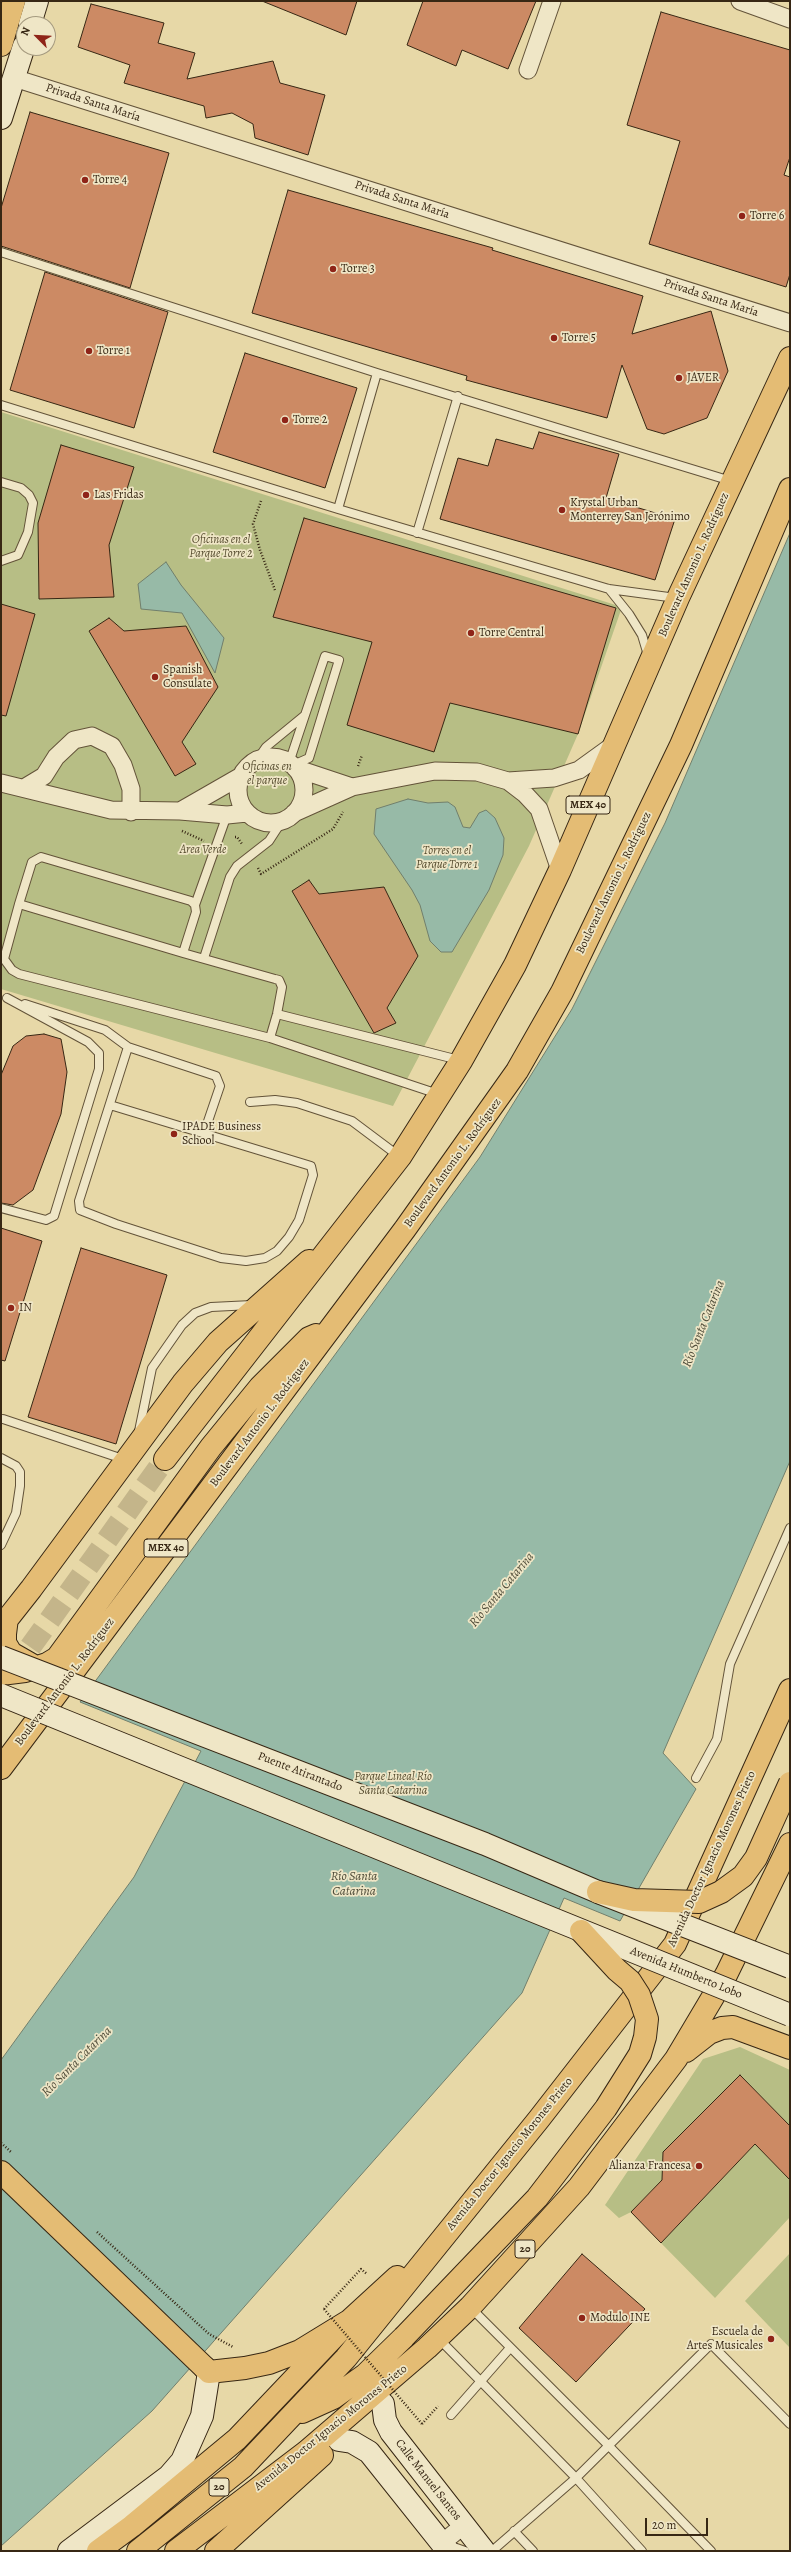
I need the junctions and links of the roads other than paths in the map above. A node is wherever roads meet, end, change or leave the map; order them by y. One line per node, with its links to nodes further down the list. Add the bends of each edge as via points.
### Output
1 (14, 1): 7 (main road)
2 (37, 1): 5 (main road)
3 (552, 1): 9 (street)
4 (740, 1): 6 (street)
5 (32, 16)
6 (790, 19)
7 (1, 45)
8 (21, 56): 10 (main road)
9 (528, 70)
10 (14, 78): 11 (main road); 13 (street, Privada Santa María)
11 (1, 118)
12 (1, 252): 15 (lane)
13 (790, 323)
14 (790, 358): 18 (main road, Boulevard Antonio L. Rodríguez / MEX 40)
15 (377, 373): 16 (lane); 21 (lane)
16 (458, 396): 18 (lane); 22 (lane)
17 (1, 405): 21 (lane)
18 (732, 481): 25 (main road, Boulevard Antonio L. Rodríguez / MEX 40)
19 (1, 482): 23 (lane, via 21,488 29,495 32,504 28,532 18,555)
20 (790, 489): 59 (main road, Boulevard Antonio L. Rodríguez / MEX 40, via 681,745 562,992 517,1071 467,1144)
21 (338, 509): 22 (lane)
22 (417, 533): 24 (lane)
23 (1, 561)
24 (609, 590): 25 (lane); 26 (lane, via 642,635)
25 (678, 598): 26 (main road, Boulevard Antonio L. Rodríguez / MEX 40)
26 (650, 662): 28 (main road, Boulevard Antonio L. Rodríguez / MEX 40)
27 (306, 715): 29 (lane, via 266,747); 30 (lane); 30 (lane, via 324,656 339,660 309,758)
28 (614, 744): 32 (street, via 578,770 554,778); 41 (main road, Boulevard Antonio L. Rodríguez / MEX 40)
29 (257, 760): 30 (street, via 273,756); 33 (street, via 248,766)
30 (293, 765): 34 (street); 40 (street, via 304,785 303,796)
31 (3, 781): 35 (street)
32 (508, 781): 34 (street, via 477,772 435,771); 41 (street, via 539,809)
33 (239, 783): 36 (street); 38 (street, via 239,801); 39 (street)
34 (352, 787): 40 (street)
35 (24, 788): 37 (street, via 111,810); 37 (street, via 44,776 56,757 74,740 92,736 112,746 123,765 130,789)
36 (180, 811): 37 (street); 39 (street)
37 (131, 812)
38 (247, 813): 39 (street); 40 (street, via 262,822 272,823)
39 (227, 815): 43 (lane)
40 (288, 817): 45 (lane, via 268,841 236,866 230,877)
41 (560, 870): 50 (main road, Boulevard Antonio L. Rodríguez / MEX 40, via 515,965)
42 (19, 904): 43 (lane, via 32,862 41,857 191,901); 44 (lane); 48 (lane, via 4,959 12,970 19,974)
43 (195, 905): 44 (lane, via 196,912)
44 (183, 953): 45 (lane)
45 (204, 958): 47 (lane, via 279,980 282,987)
46 (4, 997): 49 (lane, via 105,1030); 56 (lane, via 88,1042 99,1053 99,1069 54,1216 46,1220)
47 (277, 1014): 48 (lane); 50 (lane)
48 (270, 1038): 51 (lane)
49 (128, 1047): 53 (lane); 54 (lane, via 216,1076 220,1086)
50 (462, 1061): 51 (main road, Boulevard Antonio L. Rodríguez / MEX 40)
51 (441, 1095): 55 (main road, Boulevard Antonio L. Rodríguez / MEX 40)
52 (250, 1102): 55 (lane, via 275,1100 297,1103 352,1121)
53 (110, 1104): 54 (lane); 54 (lane, via 79,1201 80,1210 221,1258 246,1261 265,1258 277,1251 299,1220 313,1175 310,1166)
54 (204, 1133)
55 (400, 1157): 57 (main road, Boulevard Antonio L. Rodríguez / MEX 40)
56 (1, 1208)
57 (345, 1230): 58 (main road); 63 (main road, Boulevard Antonio L. Rodríguez / MEX 40)
58 (257, 1305): 61 (main road, via 218,1342 183,1383); 61 (lane, via 211,1307 195,1313 182,1325 152,1368)
59 (331, 1328): 68 (main road, via 309,1338 260,1386 211,1447 57,1658); 72 (main road, Boulevard Antonio L. Rodríguez / MEX 40)
60 (3, 1419): 61 (lane)
61 (130, 1455): 66 (main road, via 32,1590)
62 (1, 1458): 65 (lane, via 16,1466 20,1472 20,1486 16,1513)
63 (166, 1459)
64 (790, 1528): 73 (lane, via 730,1664 717,1739)
65 (1, 1545)
66 (4, 1622): 68 (main road, via 4,1634 11,1653 30,1665)
67 (1, 1656): 77 (main road, Puente Atirantado, bridge, via 485,1844)
68 (47, 1664): 69 (main road, via 16,1673)
69 (1, 1674)
70 (790, 1690): 84 (main road, Avenida Doctor Ignacio Morones Prieto / 20, via 675,1944)
71 (1, 1695): 78 (main road, bridge)
72 (1, 1768)
73 (696, 1778)
74 (790, 1784): 77 (main road, bridge, via 756,1858 743,1876 721,1892 699,1902 634,1900)
75 (790, 1844): 76 (main road, Avenida Doctor Ignacio Morones Prieto / 20)
76 (785, 1870): 82 (main road, Avenida Doctor Ignacio Morones Prieto / 20)
77 (598, 1892): 79 (main road, bridge)
78 (581, 1931): 80 (main road, Avenida Humberto Lobo, bridge); 93 (main road, bridge, via 630,1981 639,1995 647,2019 640,2054 606,2108 536,2198 404,2337 364,2376 333,2398)
79 (790, 1967)
80 (790, 2015)
81 (790, 2048): 82 (main road, via 748,2032 722,2028 709,2033)
82 (676, 2059): 85 (main road, Avenida Doctor Ignacio Morones Prieto / 20, via 579,2187)
83 (1, 2172): 89 (main road)
84 (458, 2220): 86 (main road); 93 (main road, Avenida Doctor Ignacio Morones Prieto / 20, via 346,2358)
85 (470, 2307): 87 (main road, Avenida Doctor Ignacio Morones Prieto / 20); 88 (lane)
86 (349, 2321): 89 (main road, via 300,2352 280,2359 245,2368); 102 (main road, via 237,2439)
87 (433, 2343): 90 (lane); 91 (main road); 104 (main road, Avenida Doctor Ignacio Morones Prieto / 20, via 306,2452)
88 (510, 2348): 90 (lane); 96 (lane)
89 (207, 2370): 101 (main road, via 202,2416 182,2461 169,2476)
90 (482, 2381): 92 (lane); 97 (lane)
91 (383, 2404): 95 (main road); 98 (main road, Calle Manuel Santos, via 385,2420 391,2432)
92 (451, 2414)
93 (294, 2416): 103 (main road, Avenida Doctor Ignacio Morones Prieto / 20, via 243,2467)
94 (790, 2424): 96 (lane, via 711,2344)
95 (339, 2440): 100 (main road, via 352,2442 369,2452); 105 (main road)
96 (607, 2444): 97 (lane); 111 (lane)
97 (576, 2478): 99 (lane); 110 (lane)
98 (464, 2525): 100 (street); 107 (main road, Calle Manuel Santos)
99 (514, 2531): 108 (lane); 109 (lane)
100 (445, 2547): 106 (lane)
101 (68, 2551)
102 (98, 2551)
103 (138, 2551)
104 (176, 2551)
105 (216, 2551)
106 (465, 2551)
107 (484, 2551)
108 (492, 2551)
109 (533, 2551)
110 (642, 2551)
111 (711, 2551)

